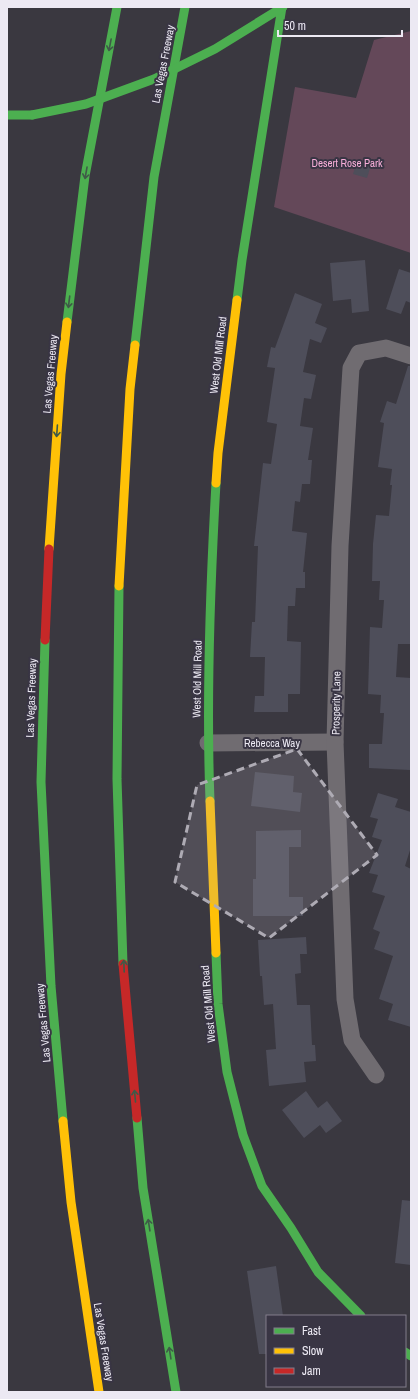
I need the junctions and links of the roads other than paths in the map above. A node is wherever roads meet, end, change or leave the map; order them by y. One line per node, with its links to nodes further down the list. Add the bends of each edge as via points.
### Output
1 (117, 7): 10 (main road, Las Vegas Freeway, one-way to 10, via 85,176 60,374 47,584 41,782 51,986 71,1202)
2 (186, 7): 11 (main road, Las Vegas Freeway, one-way to 2, via 143,1188 124,982 117,779 118,588 130,388 154,177)
3 (282, 7): 4 (main road, bridge, via 215,49 154,79 86,104 32,115); 7 (main road, West Old Mill Road, via 242,260 218,454 210,596)
4 (7, 115)
5 (411, 356): 6 (street, Prosperity Lane, via 386,348 359,353 351,368 340,546)
6 (335, 742): 7 (street, Rebecca Way); 8 (street, Prosperity Lane, via 345,999 352,1040)
7 (208, 743): 9 (main road, West Old Mill Road, via 218,1004 227,1072 243,1135 262,1186 318,1272)
8 (376, 1075)
9 (361, 1315)
10 (99, 1392)
11 (176, 1392)

